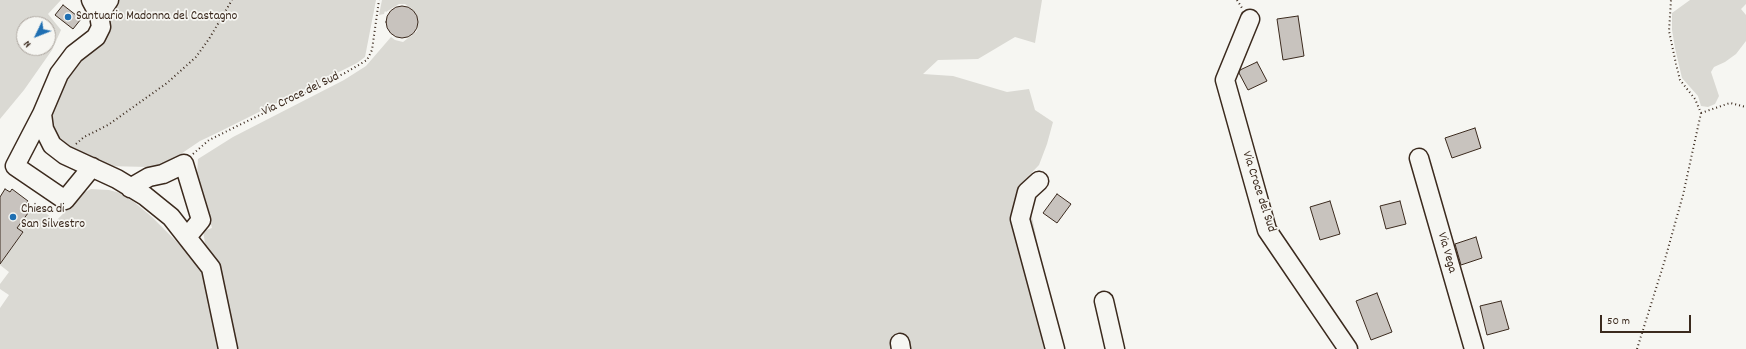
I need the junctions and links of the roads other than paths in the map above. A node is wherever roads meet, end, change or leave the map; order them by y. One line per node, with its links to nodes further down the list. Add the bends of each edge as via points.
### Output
1 (109, 0): 2 (street)
2 (95, 8): 4 (street, via 101,27 96,37 65,63)
3 (1250, 19): 14 (street, Via Croce del Sud, via 1225,80 1267,230)
4 (42, 114): 6 (street, via 44,129 52,145 65,155); 6 (street, via 15,166 65,200)
5 (1419, 158): 15 (street, Via Vega)
6 (92, 167): 8 (street)
7 (1039, 181): 12 (street, via 1026,192 1020,219)
8 (124, 183): 9 (street, via 171,217); 9 (street, via 163,174 184,164 201,220)
9 (187, 237): 11 (street, via 212,268)
10 (1104, 301): 13 (street)
11 (228, 349)
12 (1055, 349)
13 (1116, 349)
14 (1348, 349)
15 (1474, 349)

